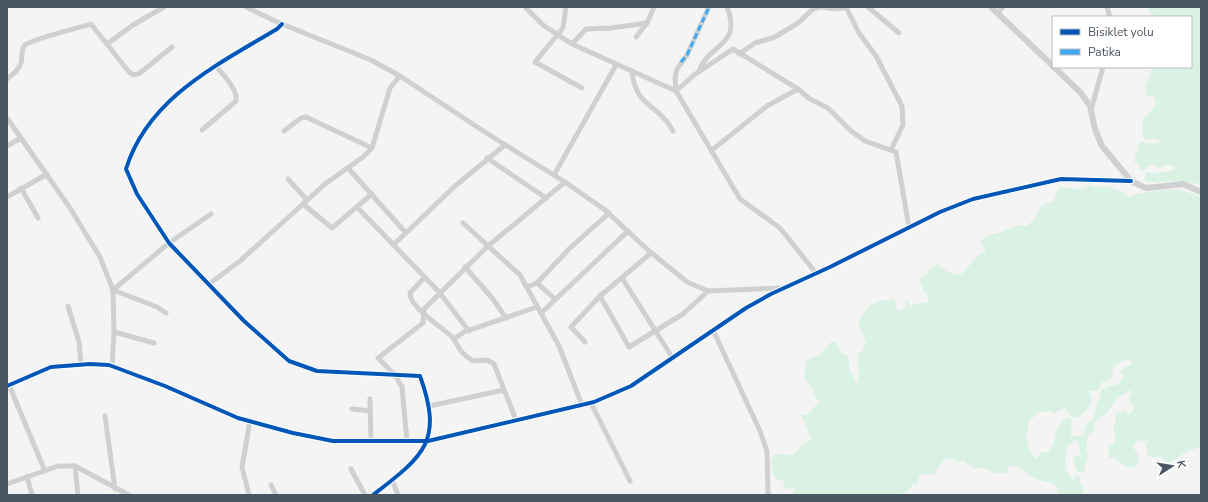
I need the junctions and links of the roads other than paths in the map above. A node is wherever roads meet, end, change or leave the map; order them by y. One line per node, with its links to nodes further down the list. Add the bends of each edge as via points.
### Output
1 (164, 7): 18 (street)
2 (246, 7): 14 (street)
3 (525, 7): 16 (street)
4 (566, 7): 16 (street, via 565,20)
5 (654, 7): 13 (street)
6 (709, 7): 33 (street, via 687,56 677,69)
7 (728, 7): 28 (street, via 732,22 727,39 702,64)
8 (846, 7): 21 (street, via 813,9 798,23 775,37 755,43); 44 (street, via 902,106 903,124)
9 (868, 7): 15 (street)
10 (991, 7): 12 (street)
11 (1003, 7): 12 (street)
12 (998, 13): 24 (street)
13 (647, 23): 17 (street); 19 (street, via 586,29)
14 (282, 24): 22 (street); 29 (street, via 371,60)
15 (898, 33)
16 (558, 36): 19 (street); 31 (street, via 535,62)
17 (636, 38)
18 (107, 44): 20 (street, via 129,72 134,74); 30 (street, via 91,24 38,39 26,44 21,52 22,62 17,71)
19 (572, 44): 23 (street)
20 (172, 47)
21 (739, 54): 28 (street, via 733,50); 32 (street)
22 (216, 66): 36 (street, via 234,90 236,101); 66 (street, via 179,90 151,121 132,151 126,169 137,194)
23 (616, 66): 27 (street); 48 (street)
24 (1052, 66)
25 (1054, 68): 34 (street, via 1082,94)
26 (1104, 68): 34 (street)
27 (632, 72): 33 (street); 38 (street, via 637,94 667,119)
28 (699, 72): 33 (street)
29 (400, 76): 40 (street); 42 (street, via 390,88)
30 (7, 79)
31 (582, 88)
32 (798, 89): 43 (street, via 767,106); 44 (street, via 810,99 828,108 865,142)
33 (676, 91): 43 (street)
34 (1091, 111): 50 (street, via 1102,146)
35 (7, 118): 39 (street)
36 (202, 130)
37 (284, 131): 42 (street, via 306,116)
38 (673, 132)
39 (21, 138): 41 (street); 47 (street)
40 (505, 145): 45 (street); 48 (street)
41 (7, 146)
42 (372, 148): 46 (street)
43 (712, 150): 71 (street, via 740,199 780,228)
44 (891, 150): 63 (street, via 896,152)
45 (487, 158): 56 (street); 65 (street)
46 (348, 168): 54 (street); 57 (street)
47 (47, 174): 52 (street); 78 (street, via 100,257)
48 (554, 175): 51 (street)
49 (288, 179): 57 (street)
50 (1131, 181): 53 (street, via 1146,188 1183,184); 63 (street, via 1061,179 973,199)
51 (565, 182): 56 (street); 59 (street)
52 (21, 188): 55 (street); 61 (street)
53 (1201, 192)
54 (372, 194): 58 (street); 65 (street)
55 (7, 197)
56 (546, 198): 68 (street)
57 (305, 202): 58 (street, via 332,228); 75 (street, via 240,261)
58 (357, 207): 67 (street)
59 (609, 213): 64 (street); 74 (street)
60 (210, 214): 66 (street)
61 (38, 218)
62 (463, 223): 68 (street)
63 (909, 227): 71 (street)
64 (628, 231): 69 (street); 82 (street)
65 (406, 233): 67 (street)
66 (169, 243): 75 (street); 78 (street)
67 (393, 245): 72 (street)
68 (488, 246): 70 (street); 76 (street, via 520,275)
69 (651, 253): 73 (street); 79 (street, via 687,282)
70 (465, 267): 80 (street); 88 (street)
71 (816, 273): 77 (street)
72 (424, 278): 80 (street); 87 (street, via 410,295)
73 (622, 278): 81 (street); 91 (street)
74 (537, 283): 76 (street); 82 (street)
75 (209, 284): 99 (street, via 244,321 289,361 317,371)
76 (527, 288): 84 (street)
77 (783, 288): 79 (street); 90 (street)
78 (113, 290): 85 (street); 92 (street)
79 (708, 291): 91 (street, via 683,314)
80 (439, 292): 87 (street, via 424,309); 89 (street)
81 (600, 296): 91 (street, via 629,347); 94 (street, via 571,327)
82 (555, 299): 86 (street)
83 (68, 306): 97 (street, via 79,342)
84 (537, 307): 86 (street); 88 (street)
85 (166, 313)
86 (541, 313): 104 (street, via 559,346)
87 (423, 314): 93 (street); 99 (street, via 423,323 378,358)
88 (506, 318): 89 (street)
89 (469, 330): 93 (street)
90 (713, 330): 96 (street); 131 (street, via 767,451)
91 (656, 331): 96 (street)
92 (114, 332): 95 (street); 98 (street)
93 (454, 339): 101 (street, via 461,352 473,361 487,360 494,364)
94 (585, 342)
95 (154, 343)
96 (672, 357): 103 (street, via 632,386)
97 (81, 364): 98 (street); 100 (street, via 51,367)
98 (112, 366): 110 (street)
99 (396, 375): 105 (street, via 420,376); 112 (street, via 402,387)
100 (8, 386): 116 (street)
101 (504, 390): 105 (street); 109 (street)
102 (370, 399): 107 (street)
103 (590, 403): 104 (street); 119 (street)
104 (582, 405): 109 (street)
105 (429, 406): 113 (street, via 431,421)
106 (352, 409): 107 (street)
107 (370, 411): 111 (street)
108 (105, 416): 122 (street)
109 (516, 420): 113 (street)
110 (250, 421): 111 (street, via 333,442); 126 (street, via 242,467)
111 (371, 441): 112 (street)
112 (407, 441): 113 (street)
113 (428, 441): 118 (street, via 410,465)
114 (75, 466): 116 (street, via 58,466); 122 (street); 124 (street)
115 (351, 469): 128 (street)
116 (45, 471): 117 (street)
117 (26, 478): 120 (street); 123 (street)
118 (392, 480): 129 (street); 130 (street)
119 (630, 481)
120 (7, 484)
121 (271, 485): 127 (street)
122 (115, 489): 125 (street)
123 (32, 495)
124 (78, 495)
125 (129, 495)
126 (249, 495)
127 (276, 495)
128 (365, 495)
129 (373, 495)
130 (398, 495)
131 (770, 495)

